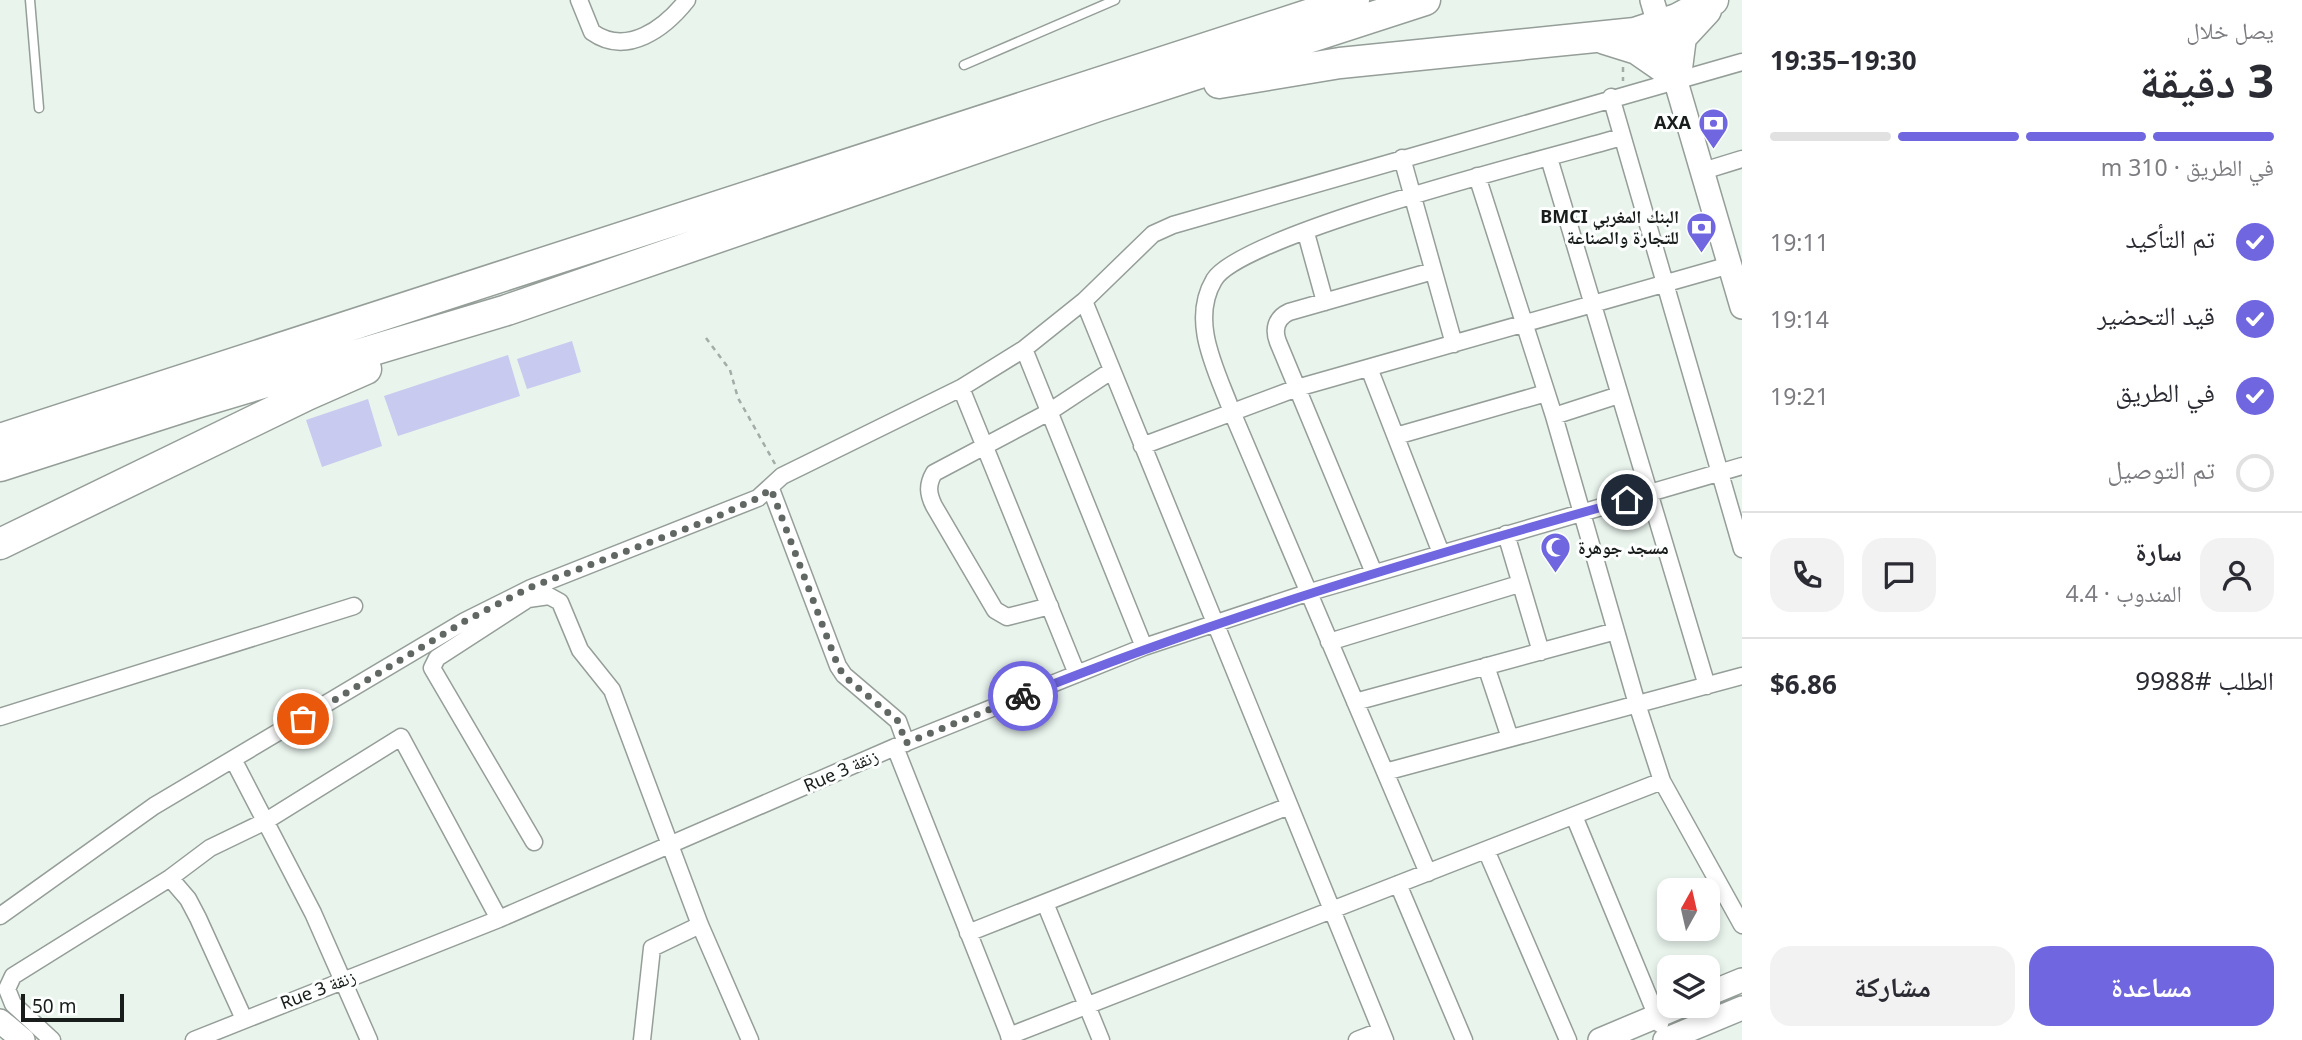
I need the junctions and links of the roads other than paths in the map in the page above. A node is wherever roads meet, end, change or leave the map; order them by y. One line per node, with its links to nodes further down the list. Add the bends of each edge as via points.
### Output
1 (30, 0): 16 (lane)
2 (579, 0): 3 (street, via 592,32 618,42 635,40 659,28)
3 (687, 0)
4 (1115, 0): 12 (lane)
5 (1312, 0): 14 (highway)
6 (1354, 0): 14 (highway)
7 (1425, 0): 14 (highway)
8 (1715, 0): 9 (highway); 13 (highway, via 1681,37)
9 (1655, 13): 10 (highway); 13 (street)
10 (1612, 41): 13 (highway); 14 (highway, via 1340,63)
11 (1742, 62): 13 (street)
12 (964, 65)
13 (1677, 78): 15 (street); 21 (street)
14 (1098, 95): 31 (highway); 33 (highway)
15 (1617, 96): 17 (street); 18 (street)
16 (39, 108)
17 (1622, 137): 19 (street); 27 (street)
18 (1402, 158): 23 (street); 28 (street, via 1173,225 1153,234)
19 (1549, 158): 22 (street); 30 (street)
20 (1742, 159): 21 (street)
21 (1703, 171): 25 (street)
22 (1477, 176): 23 (street); 34 (street)
23 (1411, 196): 24 (street); 26 (street)
24 (1306, 233): 29 (street); 44 (street, via 1228,265 1215,277 1208,293 1205,338)
25 (1730, 265): 27 (street); 32 (street)
26 (1433, 271): 29 (street); 35 (street)
27 (1664, 283): 30 (street); 53 (street)
28 (1084, 301): 36 (street); 38 (street)
29 (1325, 302): 40 (street, via 1284,314 1276,326 1276,337)
30 (1592, 304): 34 (street); 42 (street)
31 (411, 306): 46 (highway); 48 (highway)
32 (1742, 307)
33 (506, 310): 51 (highway); 58 (highway, via 307,394)
34 (1525, 325): 35 (street); 41 (street)
35 (1454, 344): 37 (street)
36 (1024, 349): 39 (street); 43 (street)
37 (1369, 368): 40 (street); 47 (street)
38 (1111, 371): 43 (street); 50 (street)
39 (961, 388): 49 (street); 54 (street)
40 (1297, 388): 44 (street); 61 (street)
41 (1546, 393): 45 (street); 47 (street)
42 (1619, 395): 45 (street); 55 (street)
43 (1049, 412): 49 (street); 69 (street)
44 (1232, 412): 50 (street); 63 (street)
45 (1554, 416): 56 (street)
46 (0, 420)
47 (1396, 436): 60 (street)
48 (0, 439)
49 (982, 445): 65 (street); 65 (street, via 934,472 929,496 1000,615 1017,616)
50 (1143, 446): 66 (street)
51 (0, 466)
52 (1742, 466): 53 (street, Rue 3 زنقة)
53 (1720, 473): 55 (street, Rue 3 زنقة); 59 (street)
54 (776, 482): 79 (street, via 838,666 898,721); 80 (street, via 758,498 709,520 531,587 465,621)
55 (1650, 494): 56 (street, Rue 3 زنقة); 74 (street)
56 (1581, 513): 57 (street, Rue 3 زنقة); 67 (street)
57 (1506, 534): 60 (street, Rue 3 زنقة); 62 (street)
58 (0, 544)
59 (1742, 548)
60 (1441, 553): 61 (street, Rue 3 زنقة)
61 (1374, 573): 63 (street, Rue 3 زنقة)
62 (1519, 584): 68 (street); 70 (street)
63 (1307, 593): 66 (street, Rue 3 زنقة); 68 (street)
64 (354, 606): 77 (street)
65 (1050, 606): 72 (street)
66 (1215, 624): 69 (street, Rue 3 زنقة); 83 (street)
67 (1616, 631): 70 (street); 76 (street)
68 (1329, 642): 75 (street)
69 (1144, 647): 72 (street, Rue 3 زنقة)
70 (1541, 652): 71 (street)
71 (1486, 666): 75 (street); 78 (street)
72 (1077, 674): 79 (street, Rue 3 زنقة)
73 (1742, 676): 74 (street)
74 (1707, 686): 76 (street)
75 (1355, 702): 81 (street)
76 (1637, 704): 78 (street); 82 (street)
77 (0, 717)
78 (1510, 738): 81 (street)
79 (901, 745): 87 (street, Rue 3 زنقة); 98 (street)
80 (234, 761): 85 (street); 94 (street, via 155,806)
81 (1385, 772): 89 (street)
82 (1662, 781): 84 (street); 97 (street)
83 (1289, 806): 92 (street); 93 (street)
84 (1574, 816): 88 (street); 104 (street)
85 (266, 821): 90 (street, via 210,848); 95 (street, via 401,737); 99 (street)
86 (534, 842): 87 (street, via 432,668 437,658 528,599 549,596 560,603 580,650 612,690)
87 (671, 846): 95 (street, Rue 3 زنقة); 96 (street)
88 (1486, 850): 89 (street); 119 (street)
89 (1428, 873): 91 (street)
90 (170, 878): 106 (street, via 198,918); 111 (street, via 13,976 8,995)
91 (1398, 884): 93 (street); 118 (street)
92 (1045, 903): 98 (street); 102 (street)
93 (1331, 911): 102 (street); 108 (street)
94 (0, 916)
95 (499, 919): 99 (street, Rue 3 زنقة)
96 (701, 925): 114 (street, via 652,948); 115 (street)
97 (1742, 925)
98 (968, 933): 109 (street)
99 (344, 979): 106 (street, Rue 3 زنقة); 113 (street)
100 (1742, 980): 101 (street)
101 (1720, 989)
102 (1087, 1006): 109 (street); 116 (street)
103 (1742, 1008): 121 (street)
104 (1657, 1016): 120 (street)
105 (1658, 1018): 121 (street)
106 (244, 1019): 112 (street, Rue 3 زنقة)
107 (0, 1021): 110 (street)
108 (1382, 1035): 117 (street)
109 (1010, 1038)
110 (23, 1040)
111 (52, 1040)
112 (194, 1040)
113 (369, 1040)
114 (642, 1040)
115 (750, 1040)
116 (1101, 1040)
117 (1357, 1040)
118 (1464, 1040)
119 (1568, 1040)
120 (1601, 1040)
121 (1666, 1040)

